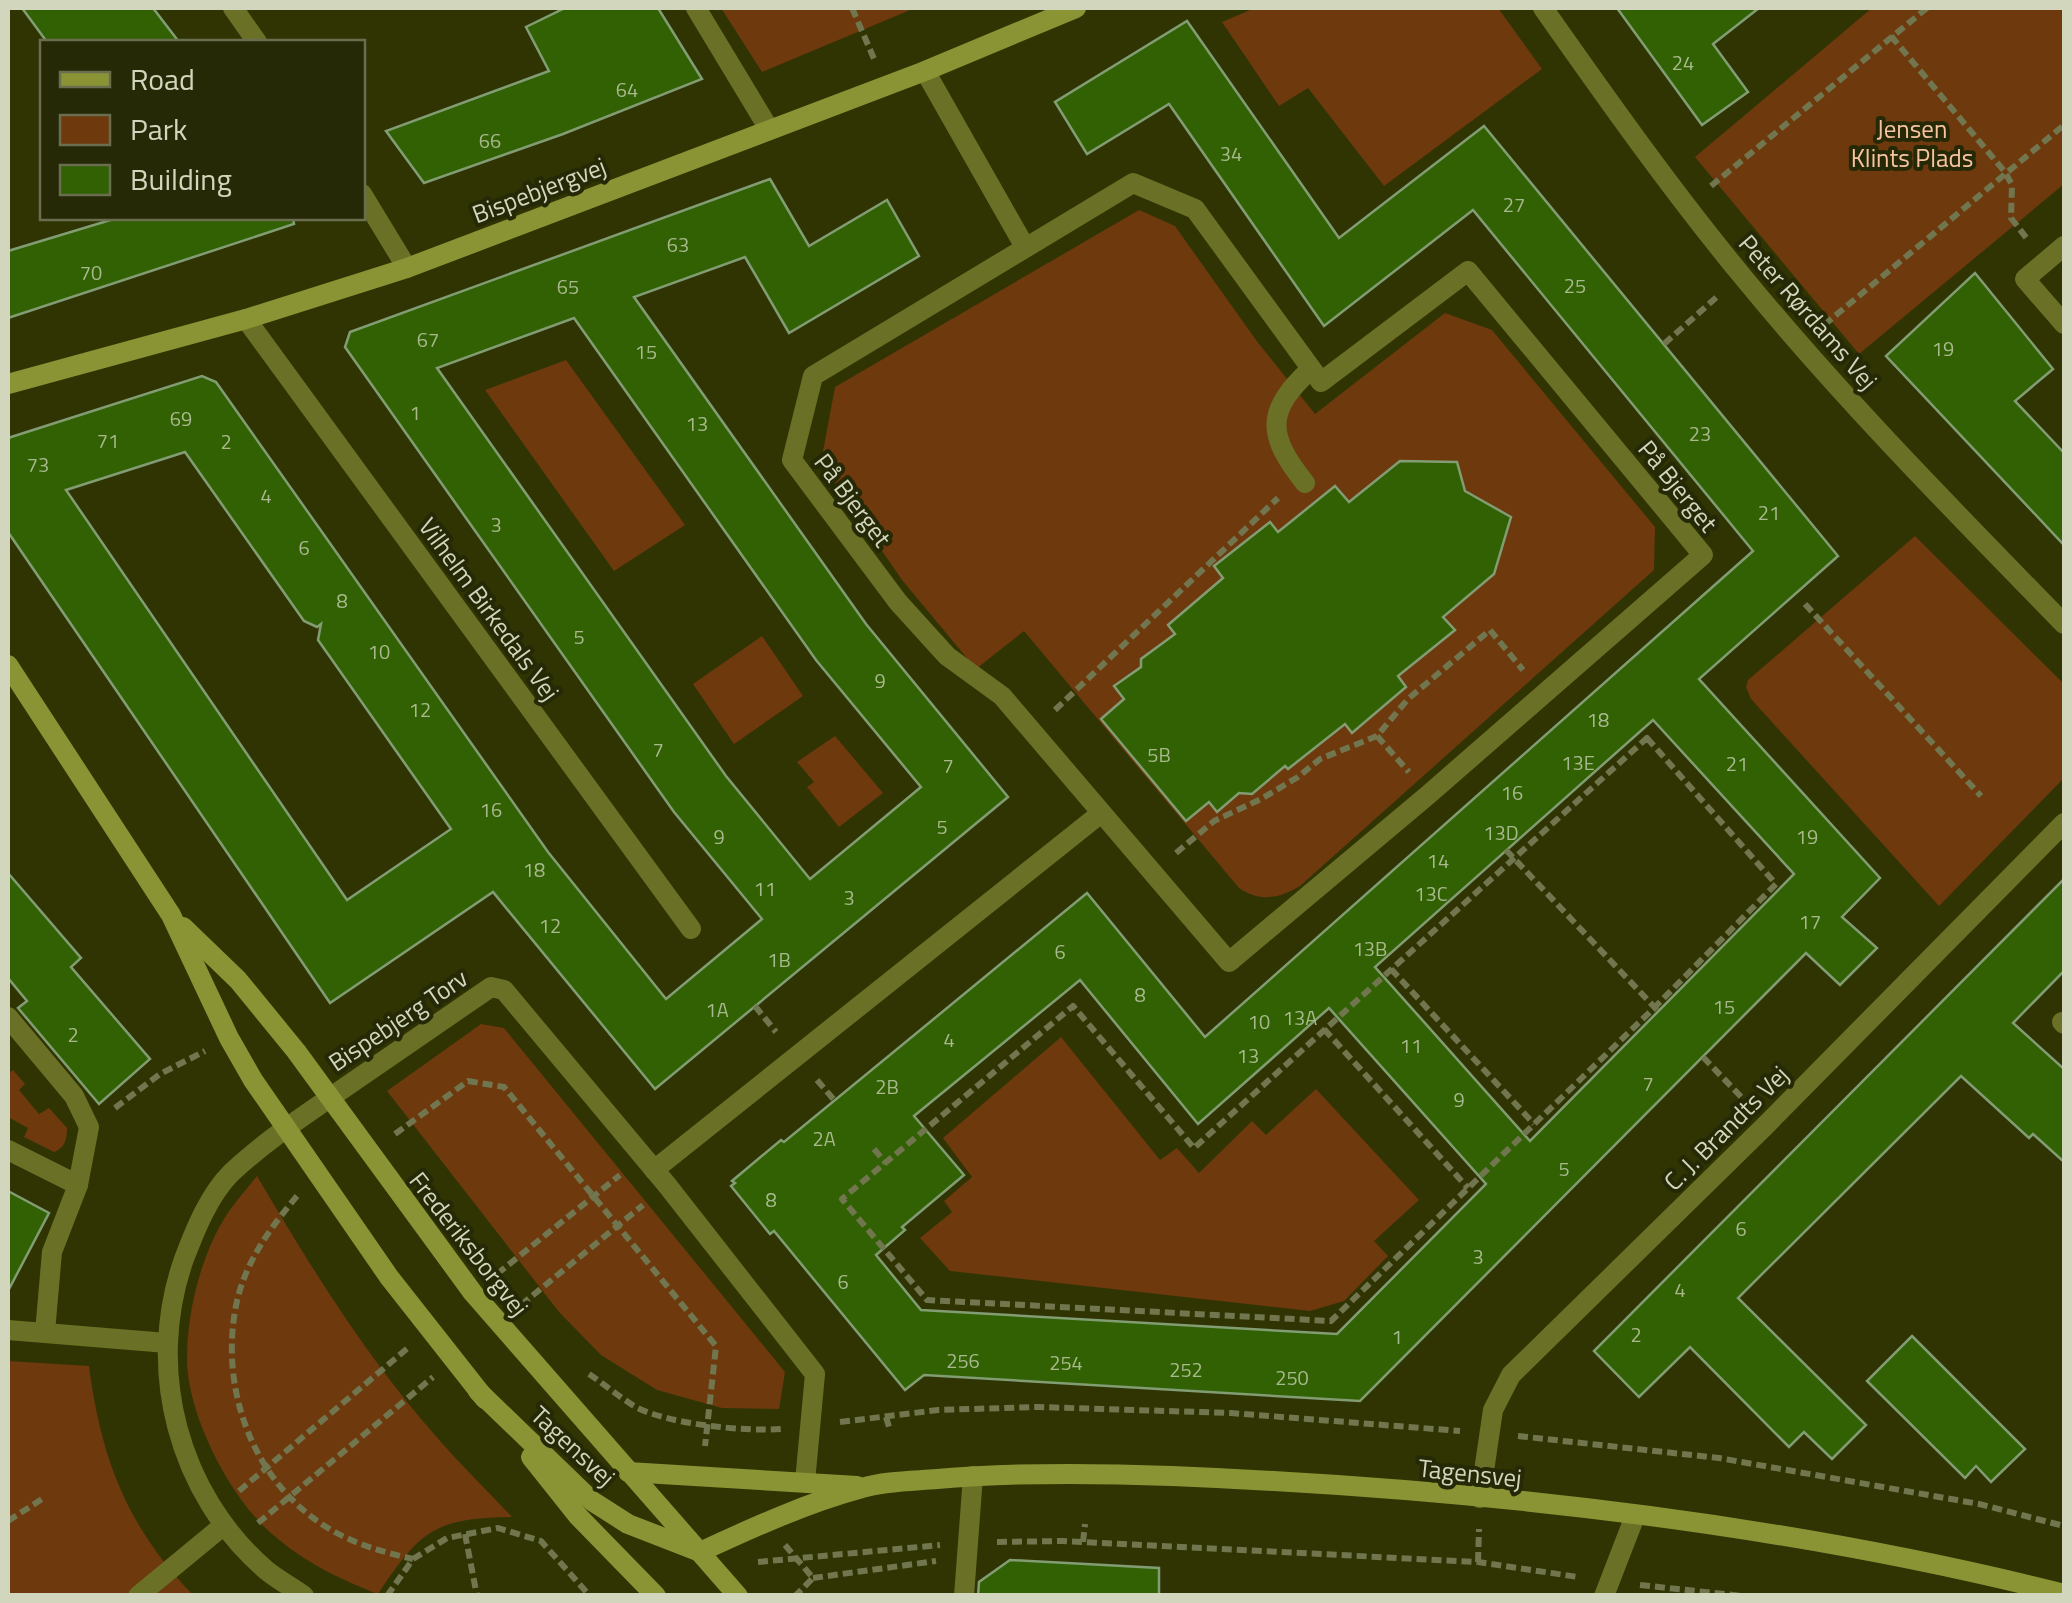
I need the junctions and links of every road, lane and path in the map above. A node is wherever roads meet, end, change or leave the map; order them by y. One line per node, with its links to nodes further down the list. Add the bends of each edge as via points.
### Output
1 (233, 8): 8 (street)
2 (696, 8): 12 (street)
3 (852, 8): 10 (path)
4 (1543, 8): 15 (street, Peter Rørdams Vej)
5 (1927, 8): 7 (path)
6 (1066, 10): 9 (street, Bispebjergvej)
7 (1891, 36): 13 (path); 15 (path)
8 (256, 40)
9 (924, 71): 10 (street, Bispebjergvej); 17 (street)
10 (885, 85): 12 (street, Bispebjergvej)
11 (2064, 124): 13 (path)
12 (769, 129): 19 (street, Bispebjergvej)
13 (2005, 172): 18 (path, via 2012,185 2011,218); 24 (path)
14 (365, 199): 19 (street)
15 (1687, 206): 20 (street, Peter Rørdams Vej)
16 (2064, 246): 18 (street)
17 (1025, 247): 25 (street, På Bjerget, via 1133,183 1195,210); 32 (street, På Bjerget, via 813,376 792,460 898,602)
18 (2045, 262): 22 (street, via 2025,280)
19 (407, 268): 21 (street, Bispebjergvej)
20 (1741, 275): 23 (path); 24 (street, Peter Rørdams Vej)
21 (246, 319): 26 (street, Bispebjergvej); 42 (street, Vilhelm Birkedals Vej)
22 (2064, 324)
23 (1664, 344)
24 (1800, 345): 29 (street, Peter Rørdams Vej)
25 (1312, 369): 27 (street, via 1285,393 1277,424 1284,456); 31 (street, På Bjerget, via 1321,382 1468,271 1703,555)
26 (8, 384)
27 (1305, 483): 32 (path, via 1280,496)
28 (1805, 604): 35 (path)
29 (2064, 624)
30 (8, 665): 41 (street, Frederiksborgvej)
31 (1544, 695): 33 (path, via 1490,630 1408,699); 34 (street, På Bjerget)
32 (1032, 732): 36 (street, På Bjerget)
33 (1377, 736): 34 (path); 40 (path, via 1320,759 1261,799 1214,820)
34 (1428, 795): 40 (street, På Bjerget, via 1230,962)
35 (1981, 796)
36 (1100, 814): 40 (street, På Bjerget); 58 (street)
37 (2064, 823): 51 (street, C. J. Brandts Vej)
38 (1506, 850): 39 (path)
39 (1513, 858): 43 (path); 44 (path); 44 (path, via 1647,738 1776,884)
40 (1152, 873)
41 (171, 915): 47 (street, Frederiksborgvej); 49 (street, Frederiksborgvej, via 238,980)
42 (691, 928)
43 (1391, 969): 46 (path); 50 (path)
44 (1657, 1010): 50 (path)
45 (8, 1016): 52 (street, via 74,1096)
46 (1324, 1029): 57 (path, via 1194,1148 1073,1006); 61 (path)
47 (229, 1038): 52 (path, via 160,1074); 53 (street, Frederiksborgvej)
48 (1703, 1057): 51 (path)
49 (329, 1098): 53 (street, Bispebjerg Torv); 56 (street, Frederiksborgvej); 58 (street, Bispebjerg Torv, via 491,987 504,990)
50 (1534, 1124): 61 (path)
51 (1766, 1124): 77 (street, C. J. Brandts Vej, via 1511,1375)
52 (89, 1127): 60 (street)
53 (287, 1128): 59 (street, Frederiksborgvej); 69 (street, Bispebjerg Torv, via 228,1176 196,1226 175,1283)
54 (874, 1148): 57 (path)
55 (8, 1150): 60 (street)
56 (369, 1153): 62 (path, via 468,1080 504,1087); 64 (street, Frederiksborgvej)
57 (886, 1163): 61 (path, via 842,1199 927,1300 1330,1321)
58 (654, 1171): 62 (path); 63 (path); 75 (street, Bispebjerg Torv, via 814,1374)
59 (317, 1172): 67 (street, Frederiksborgvej); 78 (path, via 260,1246 238,1300 231,1343 234,1387)
60 (78, 1186): 68 (street, via 52,1252)
61 (1468, 1188)
62 (594, 1196): 63 (path); 64 (path)
63 (617, 1226): 65 (path); 74 (path, via 716,1346)
64 (473, 1293): 65 (street, Frederiksborgvej)
65 (498, 1323): 79 (street, Frederiksborgvej)
66 (8, 1330): 68 (street)
67 (429, 1330): 70 (street, Frederiksborgvej); 78 (path)
68 (45, 1332): 69 (street)
69 (167, 1343): 90 (street, Bispebjerg Torv, via 174,1420 186,1457)
70 (453, 1360): 72 (street, Frederiksborgvej); 85 (path)
71 (574, 1363): 74 (path, via 638,1408)
72 (478, 1391): 96 (street, Tagensvej, via 592,1501); 105 (street, Frederiksborgvej, via 578,1516)
73 (886, 1417): 75 (path); 76 (path); 77 (path, via 1057,1407)
74 (707, 1425): 75 (path, via 751,1432); 81 (path, via 704,1446)
75 (810, 1426): 82 (street, Bispebjerg Torv)
76 (890, 1430)
77 (1489, 1434): 86 (street, C. J. Brandts Vej); 91 (path, via 1719,1458 1980,1504)
78 (266, 1468): 85 (path); 90 (path)
79 (628, 1472): 81 (street, Tagensvej); 96 (street, Frederiksborgvej)
80 (973, 1476): 83 (street, Tagensvej); 86 (street, Tagensvej, via 1050,1472 1273,1480); 94 (street)
81 (730, 1478): 82 (street, Tagensvej)
82 (804, 1482): 83 (street, Tagensvej)
83 (864, 1487): 96 (street, Tagensvej, via 766,1521)
84 (45, 1496): 88 (path)
85 (290, 1497): 90 (path); 95 (path, via 326,1527 368,1548)
86 (1480, 1498): 87 (street, Tagensvej)
87 (1634, 1516): 98 (street); 99 (street, Tagensvej, via 1821,1543)
88 (8, 1521)
89 (1085, 1524): 93 (path)
90 (225, 1525): 100 (street); 101 (street, Bispebjerg Torv, via 267,1570)
91 (2064, 1526)
92 (465, 1534): 95 (path); 103 (path); 104 (path, via 498,1528 541,1541)
93 (1084, 1542): 94 (path); 98 (path, via 1478,1562)
94 (968, 1549): 96 (path); 97 (path); 107 (street)
95 (413, 1559): 102 (path)
96 (706, 1559): 106 (street, Frederiksborgvej)
97 (813, 1578)
98 (1607, 1589): 108 (path)
99 (2064, 1594)
100 (138, 1596)
101 (304, 1596)
102 (387, 1596)
103 (477, 1596)
104 (590, 1596)
105 (656, 1596)
106 (738, 1596)
107 (964, 1596)
108 (1744, 1596)

